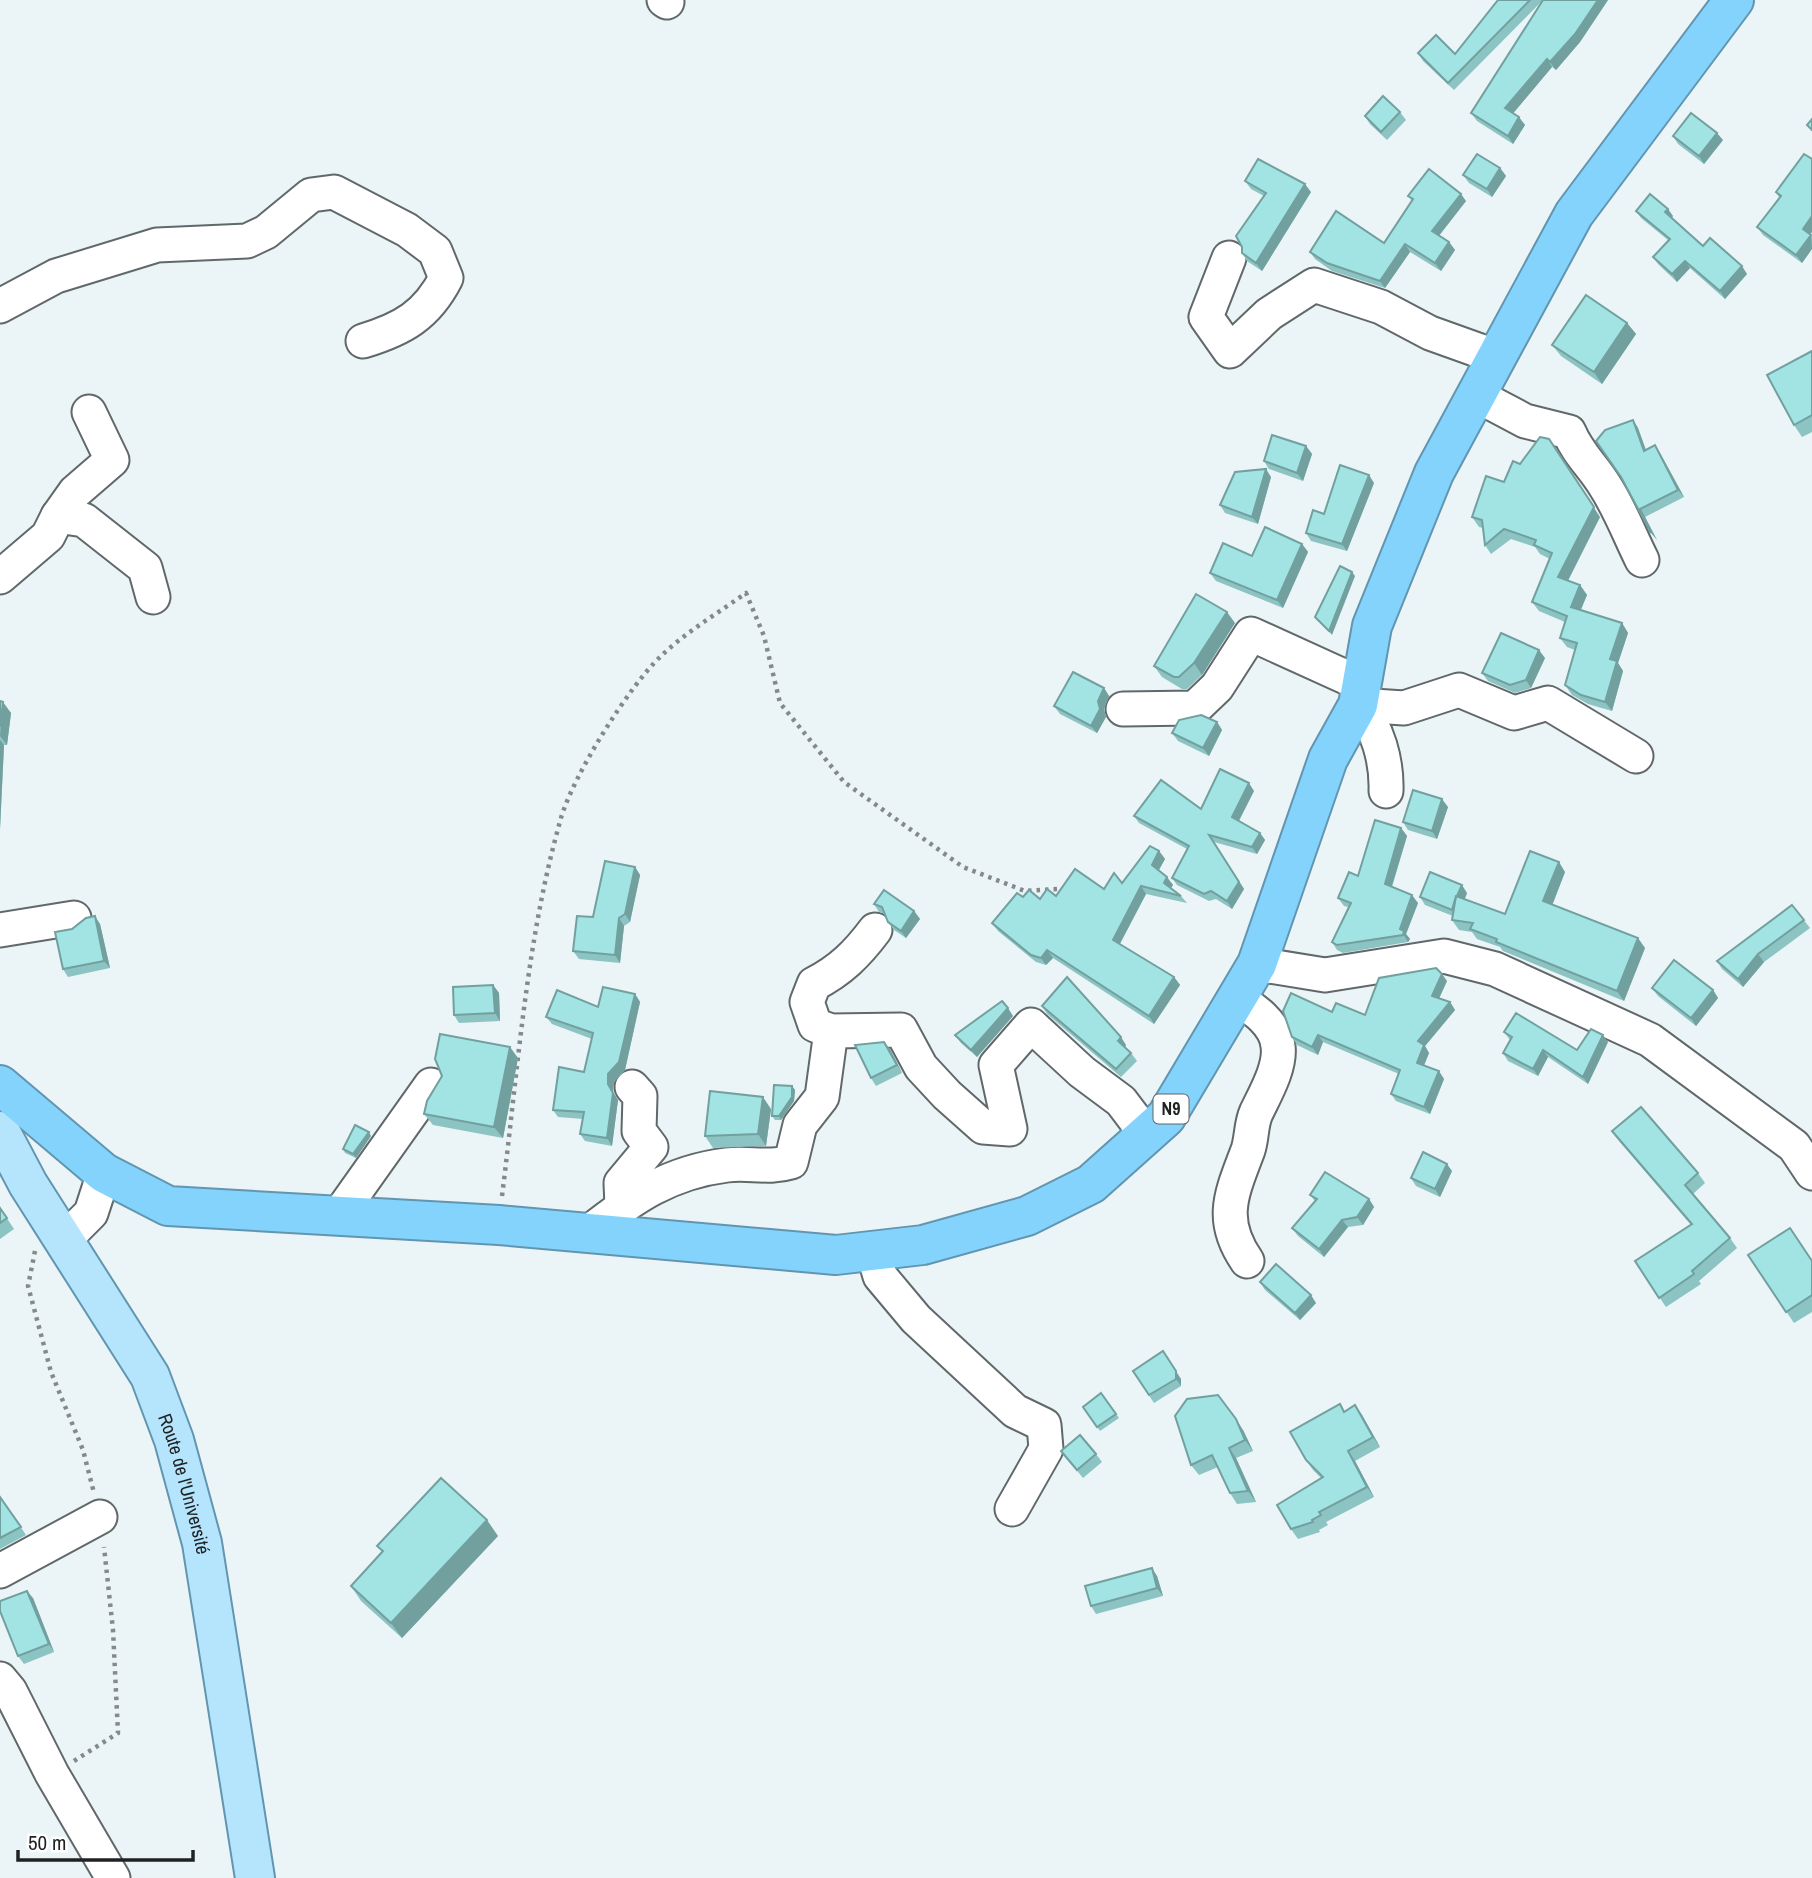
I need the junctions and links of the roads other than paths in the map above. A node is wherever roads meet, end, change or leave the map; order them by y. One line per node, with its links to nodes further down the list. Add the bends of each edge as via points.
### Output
1 (1734, 0): 5 (highway, N9, via 1574,214)
2 (1230, 258): 5 (street, via 1206,317 1230,351 1269,314 1314,285 1381,307 1430,333)
3 (0, 306): 4 (street, via 56,276 157,245 247,241 266,232 311,195 334,192 407,230 435,251 446,278 434,303 392,332)
4 (363, 341)
5 (1497, 357): 6 (highway, N9)
6 (1476, 395): 9 (street, via 1525,421 1569,432 1577,452 1608,490); 12 (highway, N9, via 1434,473 1372,626)
7 (89, 412): 8 (street, via 112,460 75,492)
8 (58, 516): 10 (street, via 48,536); 11 (street, via 84,520 145,568)
9 (1642, 560)
10 (0, 577)
11 (153, 597)
12 (1360, 695): 13 (street, via 1251,634 1217,687 1195,708); 14 (street, via 1404,708 1459,690 1514,713 1548,702); 15 (street, via 1376,734); 19 (highway, N9, via 1328,759)
13 (1123, 709)
14 (1636, 756)
15 (1386, 791)
16 (74, 918): 17 (street)
17 (0, 930)
18 (875, 930): 21 (street, via 838,971 814,984 807,1002 815,1026)
19 (1257, 964): 20 (highway, N9); 28 (street, via 1325,975 1444,956 1495,970 1650,1040 1794,1146)
20 (1237, 998): 26 (highway, N9, via 1166,1117); 34 (street, via 1259,1013 1278,1046 1231,1193 1228,1214 1235,1244)
21 (831, 1031): 26 (street, via 901,1030 920,1067 956,1103 983,1127 1010,1129 996,1065 1031,1025 1121,1101); 29 (street, via 822,1097 800,1125 791,1162 772,1168 729,1164 682,1175)
22 (0, 1085): 27 (highway, N9)
23 (431, 1086): 30 (street)
24 (632, 1087): 29 (street, via 640,1096 639,1131 651,1147 621,1183)
25 (0, 1131): 32 (main road, Route de l'Université)
26 (1146, 1134): 33 (highway, N9, via 1091,1184 1027,1216 923,1245)
27 (104, 1172): 30 (highway, N9, via 167,1206); 32 (street, via 91,1213)
28 (1812, 1173)
29 (622, 1206): 31 (street)
30 (338, 1216): 31 (highway, N9)
31 (588, 1233): 33 (highway, N9, via 836,1255)
32 (65, 1239): 40 (main road, Route de l'Université, via 150,1376 174,1440 202,1543)
33 (872, 1249): 35 (street, via 880,1276 916,1319 1015,1411 1044,1425 1046,1449)
34 (1247, 1261)
35 (1012, 1509)
36 (100, 1517): 37 (street)
37 (0, 1571)
38 (0, 1679): 39 (street)
39 (113, 1878)
40 (255, 1878)

